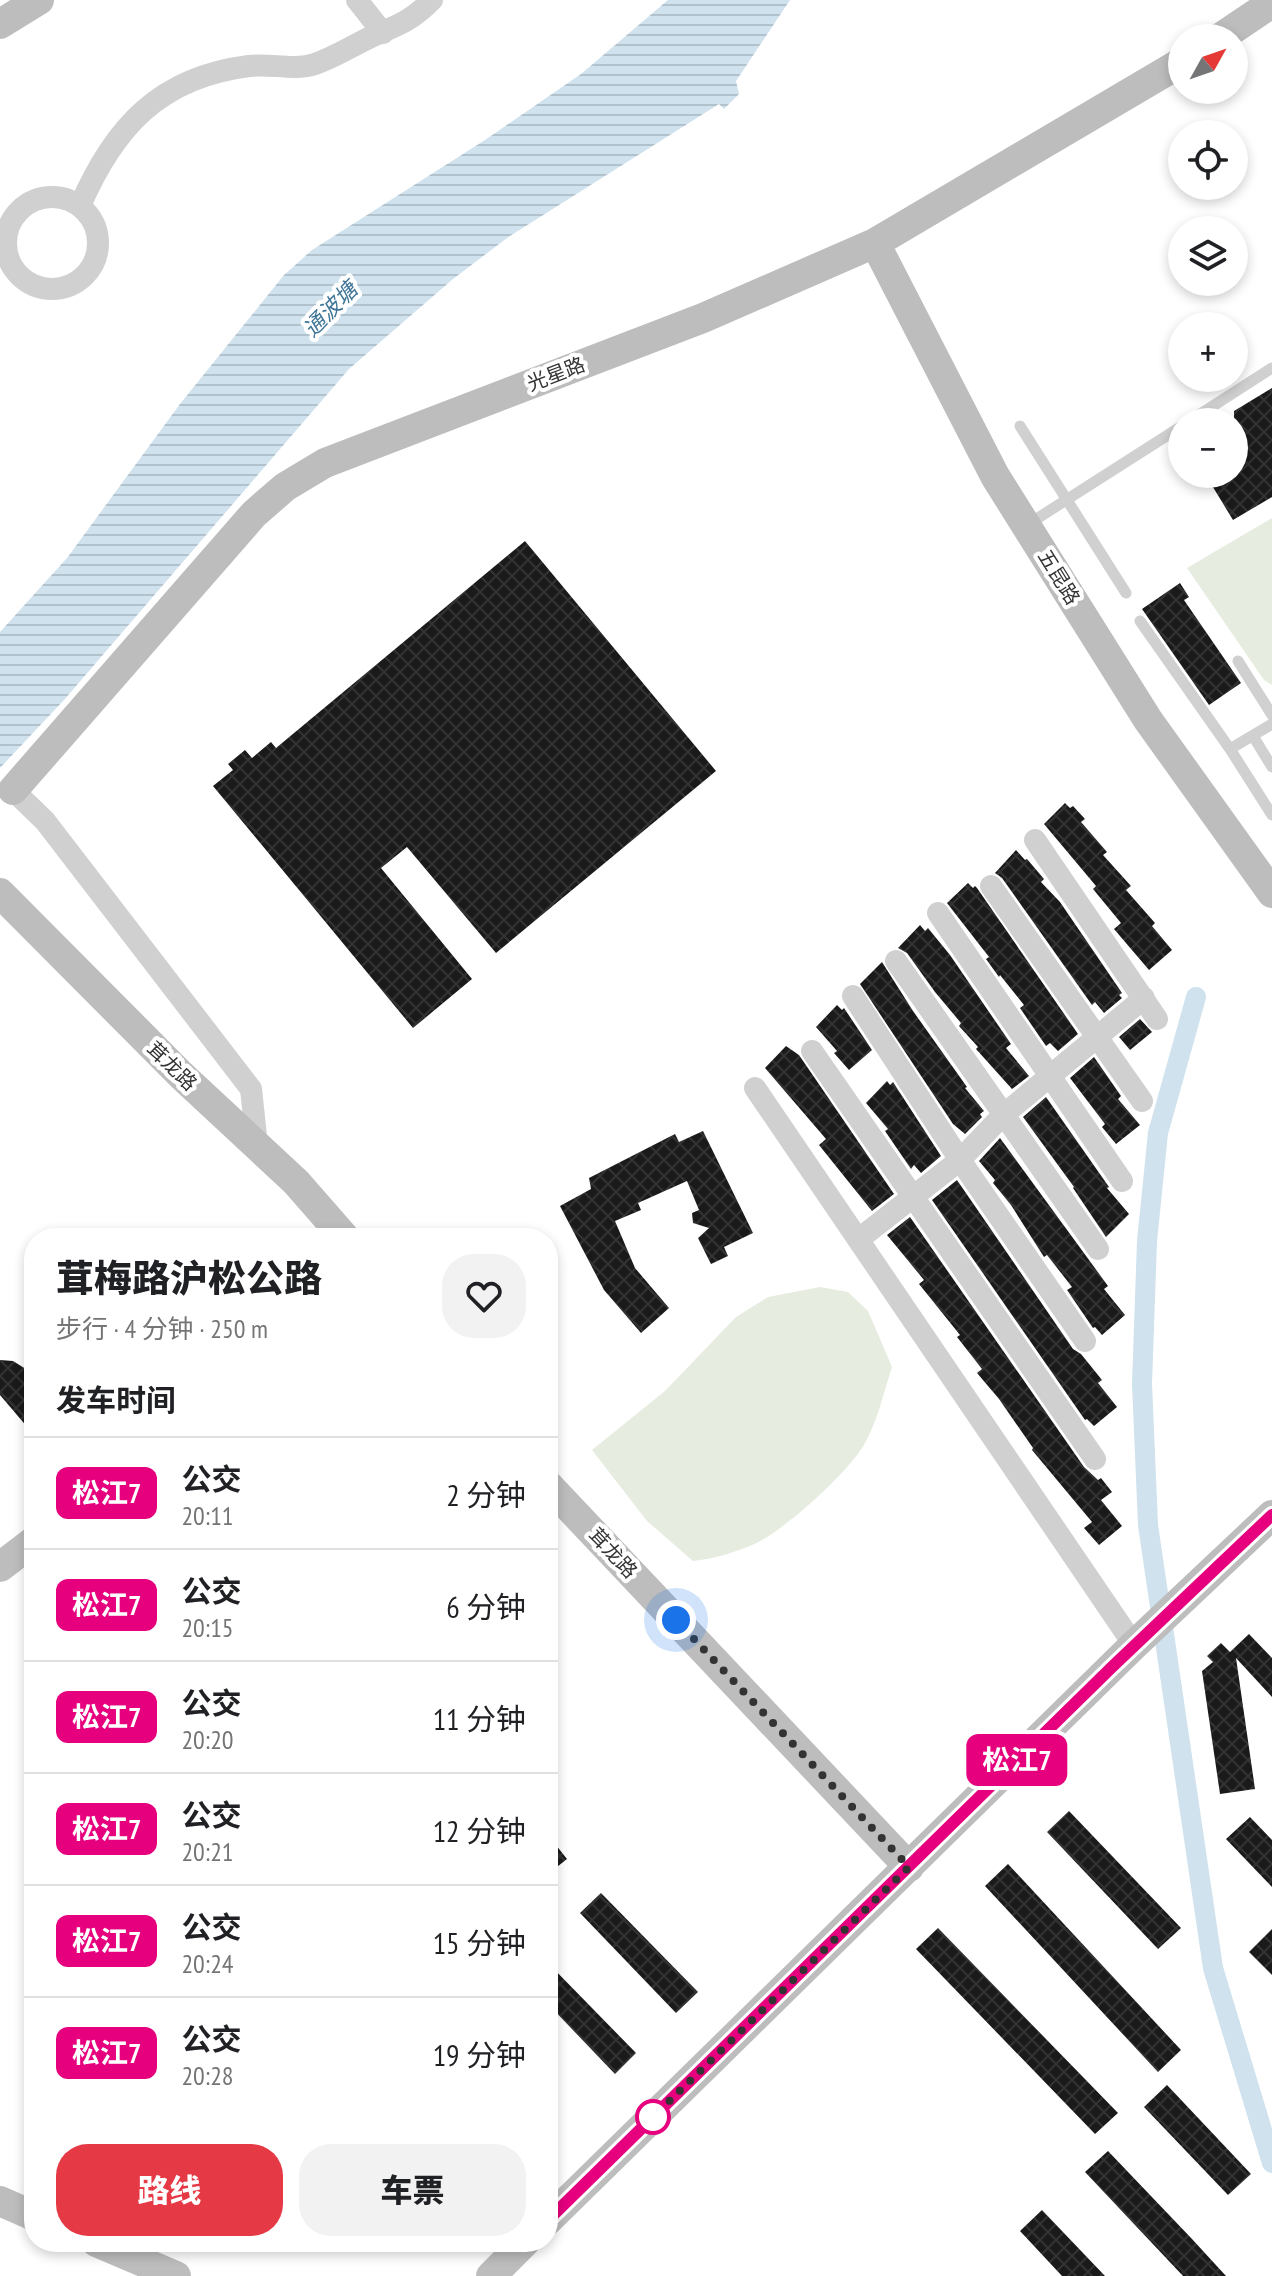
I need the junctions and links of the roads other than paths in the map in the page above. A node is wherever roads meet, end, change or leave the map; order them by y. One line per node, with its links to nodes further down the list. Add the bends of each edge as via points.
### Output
1 (39, 0): 5 (street)
2 (357, 0): 7 (street)
3 (432, 0): 7 (street)
4 (1272, 3): 6 (street)
5 (0, 24)
6 (1241, 24)
7 (383, 33): 9 (street, via 315,64 225,69 178,87 151,103 115,141)
8 (1168, 70): 10 (street, 光星路)
9 (80, 206): 9 (street, via 52,196 36,199 13,218 6,247 18,275 30,284 60,289 86,274 95,262 97,232)
10 (875, 243): 16 (street, 五昆路, via 995,476); 25 (street, 光星路, via 703,318 325,463 285,487 254,514)
11 (1272, 368): 12 (lane)
12 (1210, 408)
13 (1020, 426): 15 (lane)
14 (1168, 435): 15 (lane)
15 (1067, 500): 16 (lane); 17 (lane)
16 (1026, 525): 30 (street, 五昆路, via 1148,720)
17 (1126, 593)
18 (1140, 621): 23 (lane)
19 (1238, 661): 20 (lane)
20 (1272, 715)
21 (1272, 724): 22 (lane)
22 (1253, 736): 23 (lane); 24 (lane)
23 (1230, 749): 26 (lane)
24 (1272, 767)
25 (13, 790): 44 (street, via 45,821 251,1089)
26 (1272, 815)
27 (1035, 840): 35 (street)
28 (991, 886): 37 (street)
29 (0, 893): 40 (street, 茸龙路)
30 (1272, 893)
31 (938, 913): 39 (street)
32 (0, 921): 40 (street, 茸龙路)
33 (896, 961): 43 (street)
34 (853, 996): 45 (street)
35 (1144, 998): 36 (street); 37 (street)
36 (1157, 1019)
37 (1097, 1035): 39 (street); 42 (street)
38 (812, 1051): 47 (street)
39 (1049, 1075): 43 (street); 46 (street)
40 (174, 1082): 44 (street, 茸龙路); 48 (street, 茸龙路)
41 (755, 1088): 50 (street)
42 (1142, 1101)
43 (1002, 1116): 45 (street); 51 (street)
44 (257, 1146): 49 (street, 茸龙路)
45 (960, 1160): 47 (street); 52 (street)
46 (1122, 1181)
47 (912, 1196): 50 (street); 53 (street)
48 (310, 1228)
49 (336, 1228)
50 (859, 1239): 58 (street)
51 (1098, 1249)
52 (1085, 1341)
53 (1095, 1459)
54 (558, 1496): 59 (street, 茸龙路)
55 (1272, 1515): 58 (street)
56 (24, 1549): 57 (street)
57 (0, 1567)
58 (1134, 1645): 59 (street)
59 (909, 1867): 61 (street)
60 (0, 2201): 62 (street)
61 (558, 2210)
62 (24, 2212)
63 (120, 2252): 65 (street)
64 (515, 2252): 66 (street)
65 (176, 2276)
66 (491, 2276)

